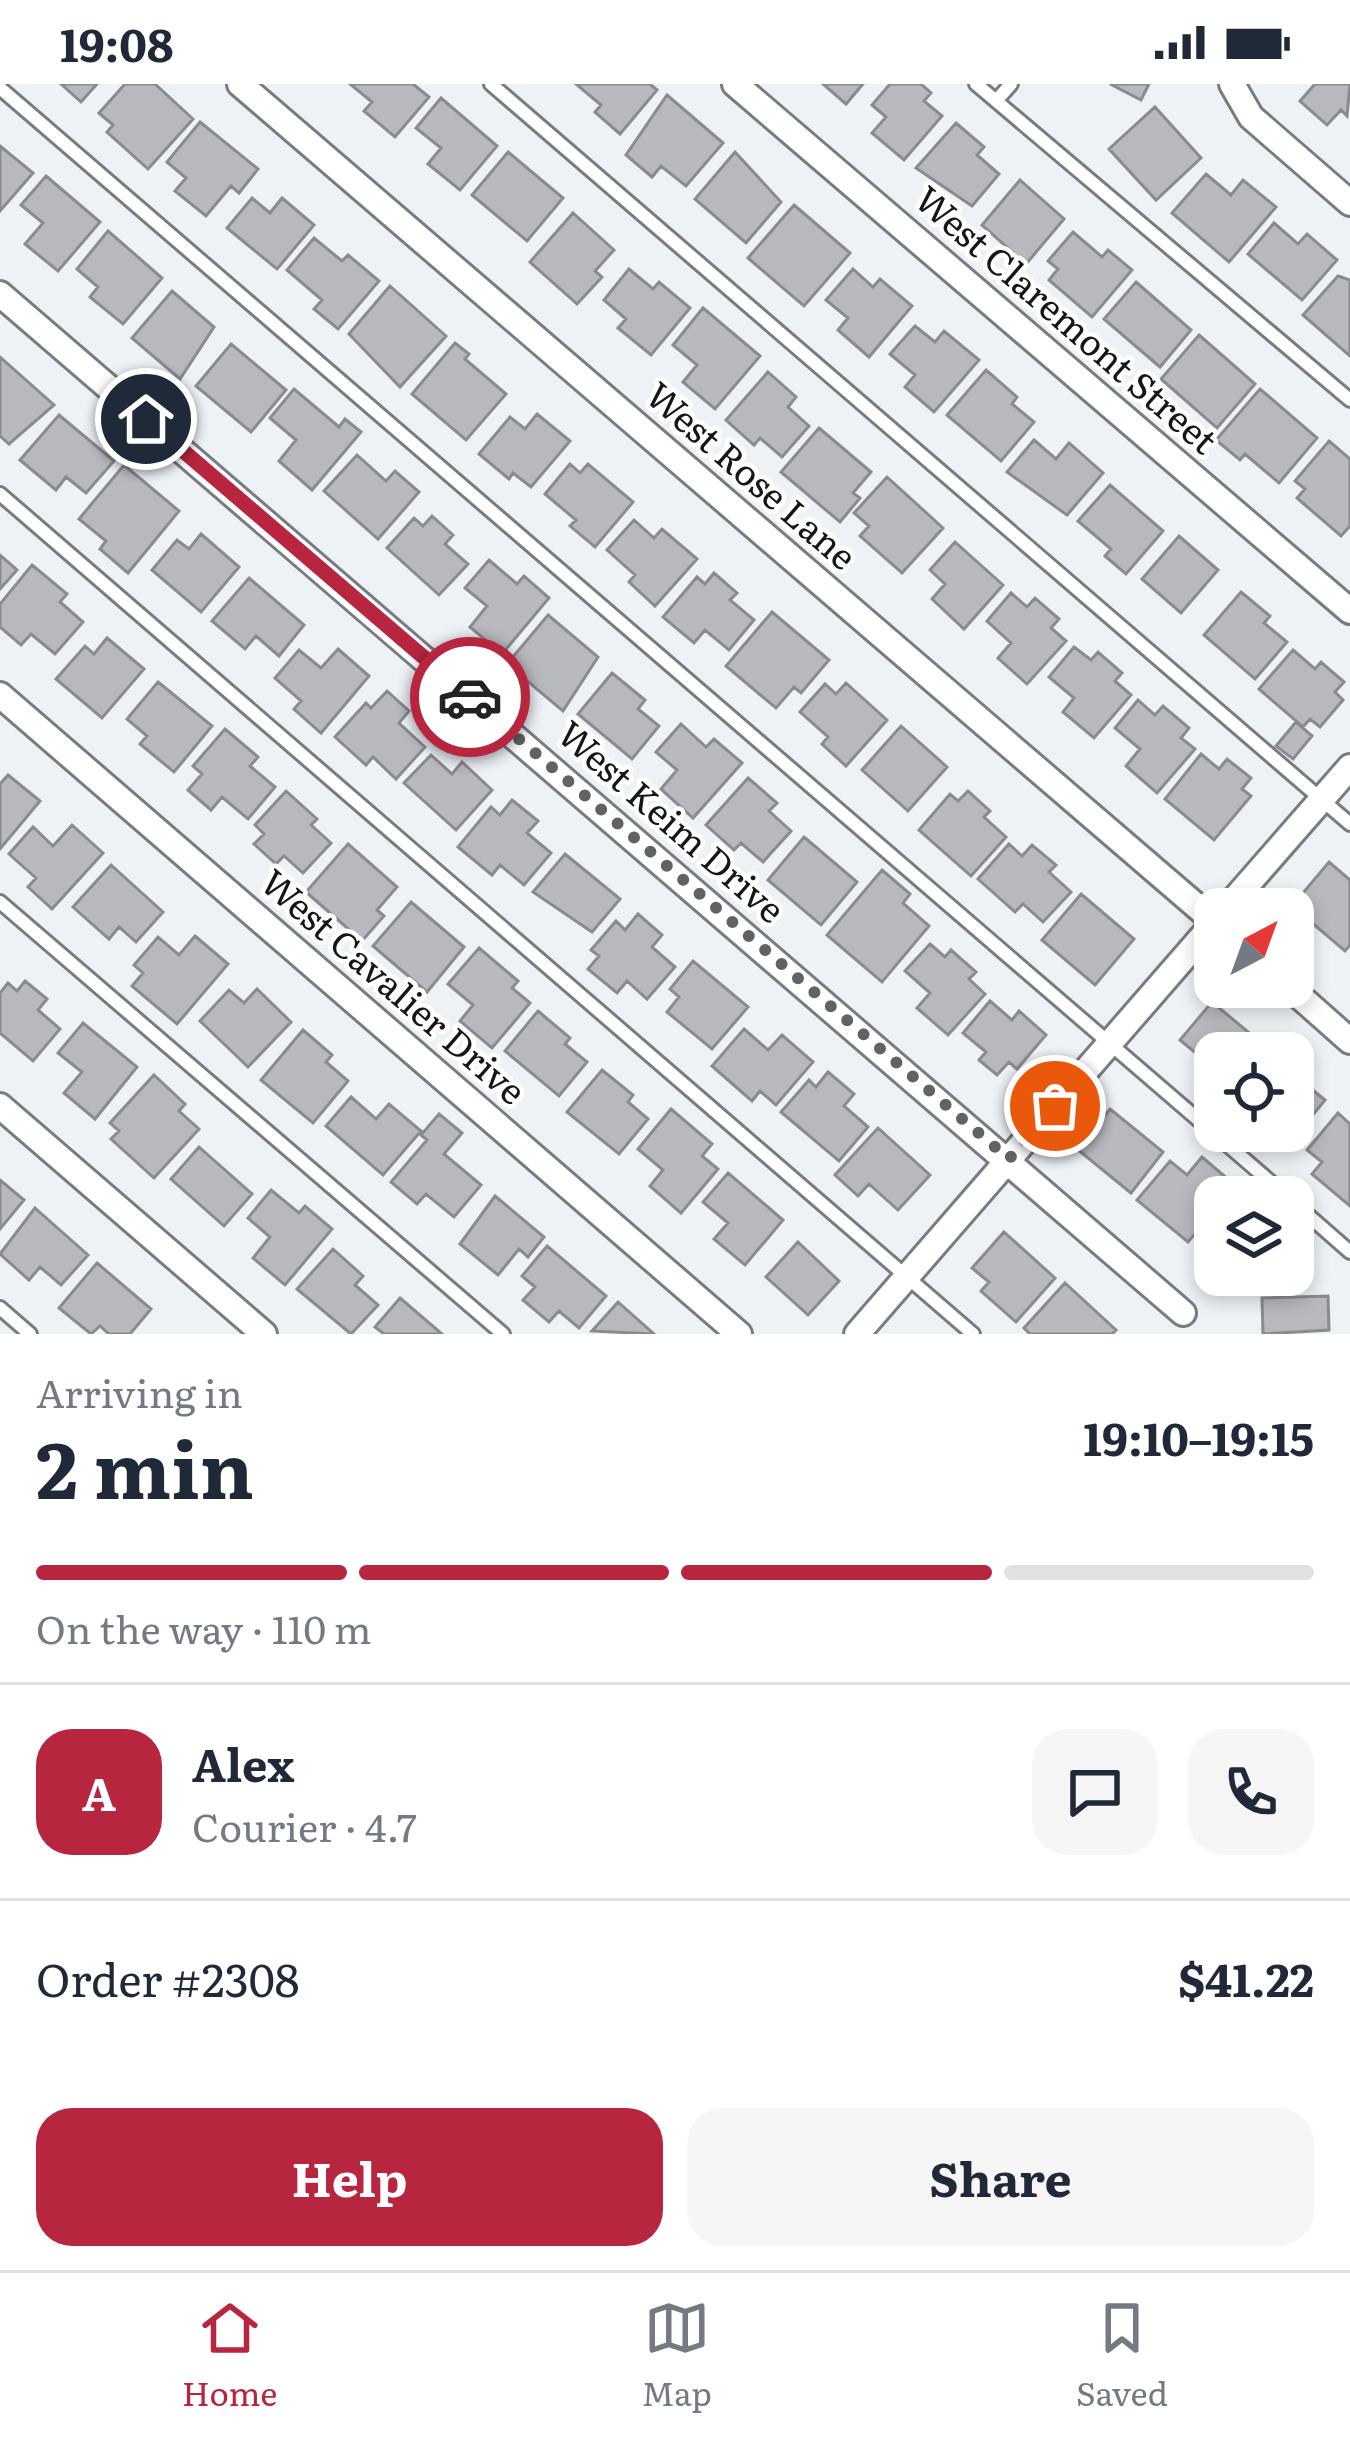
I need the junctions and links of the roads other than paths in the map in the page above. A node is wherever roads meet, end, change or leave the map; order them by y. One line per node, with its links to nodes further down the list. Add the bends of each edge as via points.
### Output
1 (240, 84): 20 (street, West Rose Lane)
2 (491, 84): 16 (lane)
3 (735, 84): 13 (street, West Claremont Street)
4 (976, 84): 8 (lane)
5 (1011, 84): 8 (lane)
6 (1232, 84): 9 (street, via 1251,117)
7 (0, 88): 23 (lane)
8 (996, 101): 11 (lane)
9 (1350, 203)
10 (0, 294): 26 (street, West Keim Drive)
11 (1350, 400)
12 (0, 494): 30 (lane)
13 (1350, 611)
14 (0, 695): 36 (street, West Cavalier Drive)
15 (1350, 767): 16 (street)
16 (1322, 800): 17 (lane); 18 (street)
17 (1350, 824)
18 (1244, 888)
19 (0, 902): 35 (lane)
20 (1194, 904)
21 (1194, 946): 23 (street)
22 (1313, 1008): 24 (street)
23 (1111, 1040): 26 (street); 27 (lane)
24 (1350, 1041)
25 (0, 1106): 34 (street)
26 (1009, 1159): 30 (street); 32 (street, West Keim Drive)
27 (1264, 1176)
28 (1314, 1220): 29 (lane)
29 (1350, 1252)
30 (908, 1276): 37 (street); 38 (lane)
31 (0, 1308): 33 (lane)
32 (1184, 1313)
33 (30, 1334)
34 (264, 1334)
35 (503, 1334)
36 (739, 1334)
37 (857, 1334)
38 (973, 1334)

